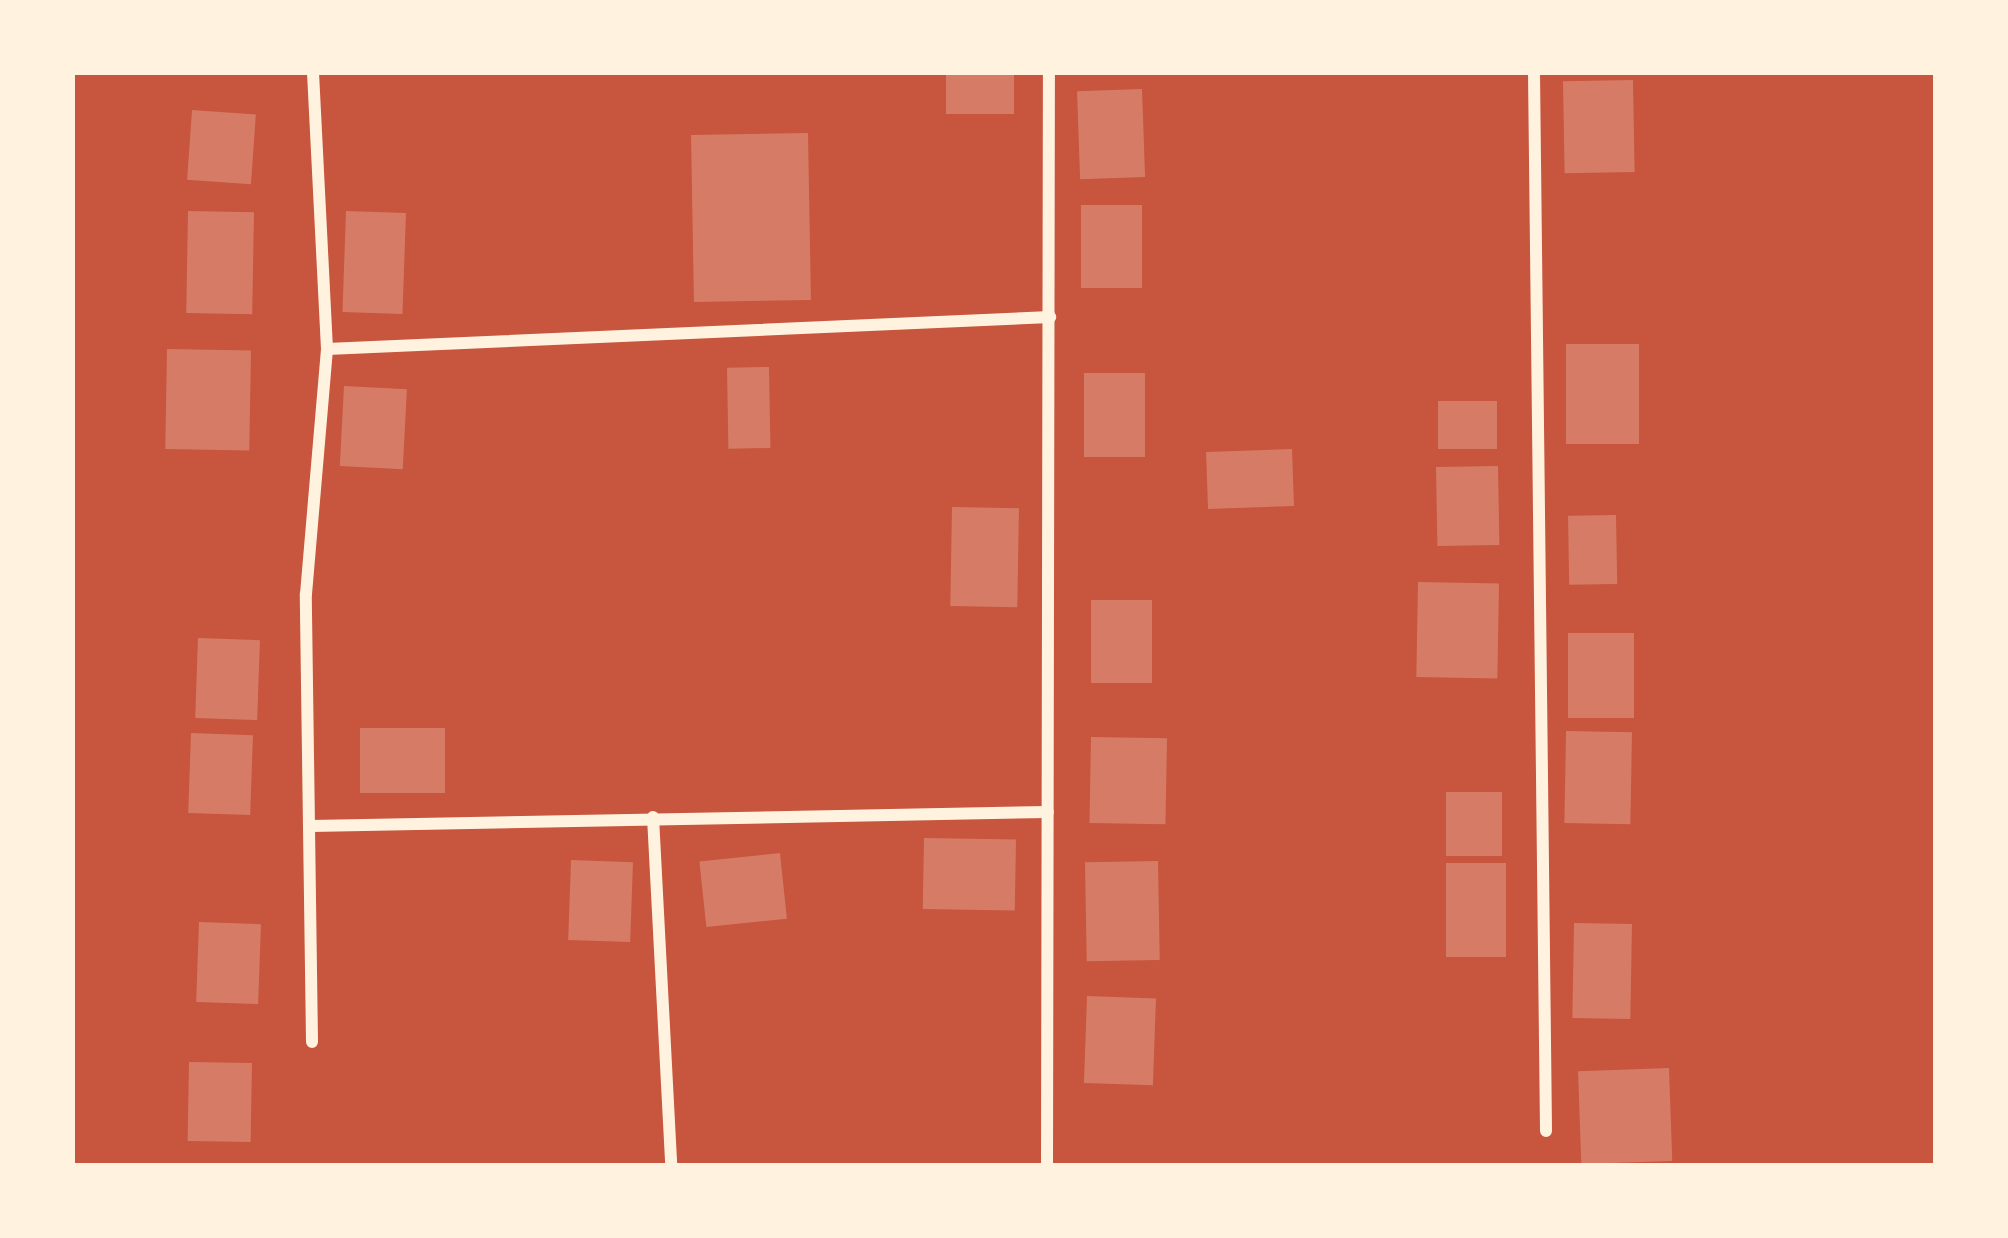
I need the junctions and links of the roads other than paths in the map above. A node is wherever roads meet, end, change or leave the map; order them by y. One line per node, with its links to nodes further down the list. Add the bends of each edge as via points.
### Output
1 (313, 72): 5 (street)
2 (1049, 72): 4 (street)
3 (1534, 72): 10 (street)
4 (1050, 317): 5 (street); 6 (street)
5 (326, 349): 8 (street, via 306,594)
6 (1048, 812): 7 (street); 12 (street)
7 (653, 817): 8 (street); 11 (street)
8 (311, 826): 9 (street)
9 (312, 1042)
10 (1546, 1131)
11 (671, 1166)
12 (1047, 1166)

